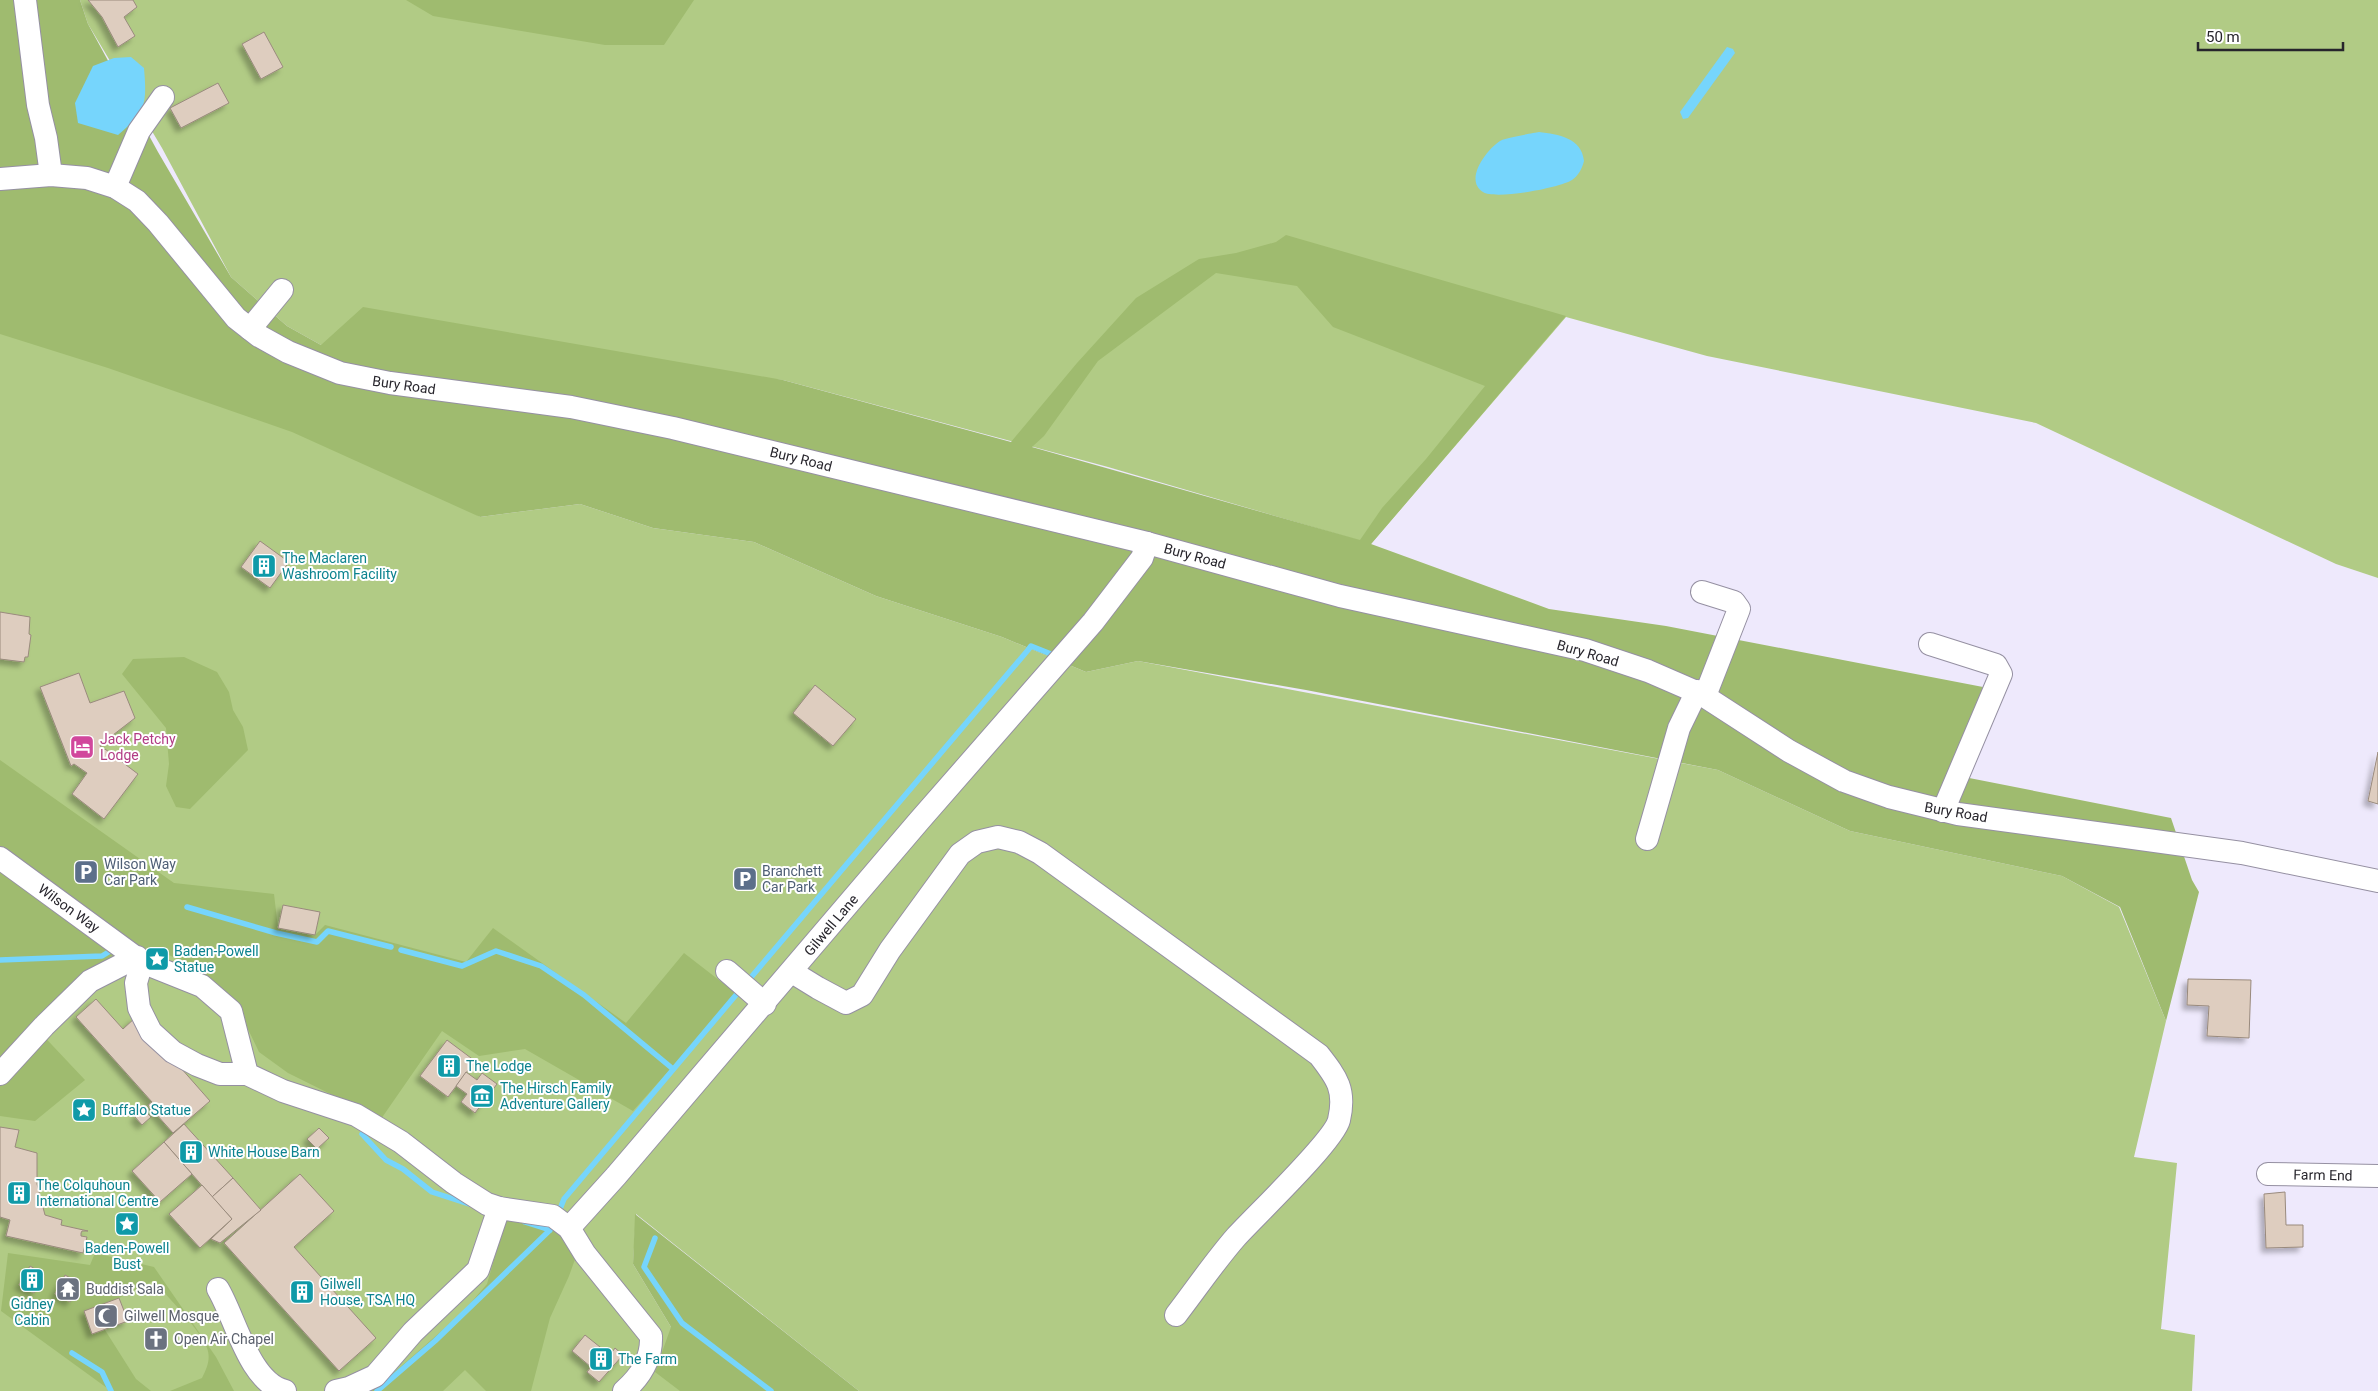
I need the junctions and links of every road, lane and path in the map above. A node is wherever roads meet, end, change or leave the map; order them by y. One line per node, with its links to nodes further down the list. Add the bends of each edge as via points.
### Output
1 (25, 0): 3 (street)
2 (163, 97): 5 (street, via 139,131)
3 (51, 176): 4 (street, Bury Road); 5 (street, Bury Road, via 87,178)
4 (0, 179)
5 (115, 186): 7 (street, Bury Road, via 137,201 158,223 220,300)
6 (282, 290): 7 (street)
7 (250, 329): 8 (street, Bury Road, via 288,352 362,379 571,407 673,428)
8 (1147, 543): 11 (street, Bury Road, via 1340,596 1585,650 1648,671); 17 (street, Gilwell Lane, via 1142,558 1093,622)
9 (1702, 592): 11 (street, via 1734,602 1739,609)
10 (1930, 644): 12 (street, via 1996,665 2001,674)
11 (1701, 694): 12 (street, Bury Road, via 1789,751 1844,781); 13 (street, via 1679,728)
12 (1943, 811): 15 (street, Bury Road, via 2262,856)
13 (1647, 839)
14 (0, 858): 16 (street, Wilson Way)
15 (2378, 881)
16 (140, 959): 20 (street, via 90,981); 21 (street, Wilson Way, via 202,986 231,1011); 21 (street, via 136,983 139,1008 151,1032 173,1052 197,1065 220,1074)
17 (792, 972): 19 (street, Gilwell Lane); 27 (street, via 846,1003 862,995 890,950 960,854 977,842 998,836 1040,853 1319,1055 1336,1077 1342,1098 1338,1123 1323,1144 1235,1239)
18 (739, 981): 19 (street)
19 (765, 1004): 25 (street, Gilwell Lane)
20 (0, 1074)
21 (247, 1074): 24 (street, via 283,1091 356,1115 401,1142)
22 (2268, 1174): 23 (street, Farm End)
23 (2378, 1176)
24 (498, 1213): 25 (street, via 553,1216); 30 (street, via 478,1270 413,1332 375,1376)
25 (569, 1228): 28 (street, via 585,1254 651,1336 652,1351)
26 (218, 1288): 29 (street, via 247,1352 261,1373)
27 (1176, 1315)
28 (644, 1366): 31 (street, via 637,1379); 32 (street)
29 (284, 1391)
30 (336, 1391)
31 (624, 1391)
32 (649, 1391)

